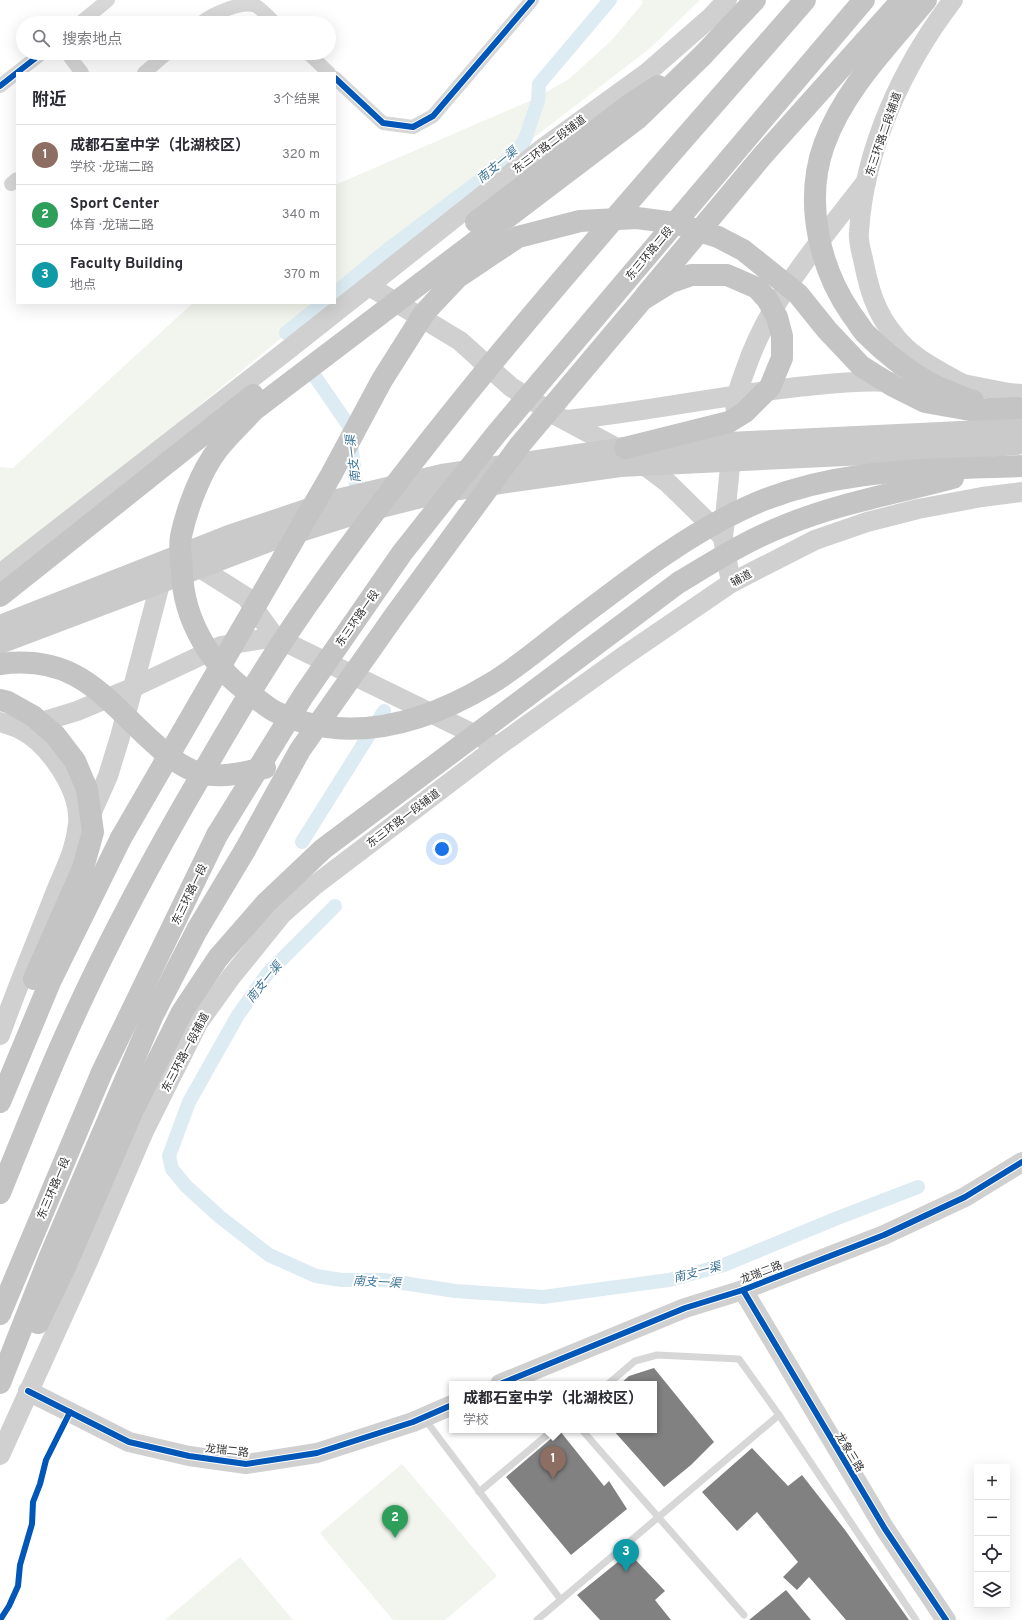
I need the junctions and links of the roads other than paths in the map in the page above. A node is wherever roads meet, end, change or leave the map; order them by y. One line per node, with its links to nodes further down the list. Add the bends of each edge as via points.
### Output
1 (108, 0): 10 (street)
2 (532, 0): 23 (street, via 433,116 413,126 383,123)
3 (727, 0): 26 (main road, 东三环路二段辅道, via 648,72 543,148)
4 (756, 0): 13 (highway)
5 (805, 0): 59 (highway, bridge, via 573,267 420,451 308,602 233,720 179,812 102,957 58,1053)
6 (864, 0): 38 (highway, 东三环路二段, bridge, via 502,427)
7 (902, 0): 27 (highway, bridge, via 763,155)
8 (926, 0): 31 (highway, bridge, via 860,79 824,145 816,179 816,214 822,254 840,298 865,333 893,358 926,381 967,400)
9 (953, 0): 25 (main road, 东三环路二段辅道, via 935,24 900,87 871,161)
10 (89, 16)
11 (212, 16): 12 (street, via 239,4 255,6)
12 (267, 16)
13 (702, 56): 36 (highway, bridge, via 637,119 254,410 217,450 198,485 180,538 182,591 203,644 234,683 274,711 298,720 351,729 390,726 436,712 491,684 623,585 688,540 743,509 793,489 842,477); 43 (highway, bridge, via 628,105 340,326)
14 (33, 60): 18 (street)
15 (72, 60): 19 (street)
16 (159, 60): 20 (street)
17 (315, 60): 21 (street)
18 (18, 72)
19 (81, 72)
20 (145, 72)
21 (328, 72)
22 (16, 73): 24 (street)
23 (336, 79)
24 (0, 86)
25 (867, 181): 28 (main road, 东三环路二段辅道, via 858,233 869,292 880,316 895,337 916,355); 29 (main road, via 805,260 769,316 752,349)
26 (369, 286): 30 (main road, 东三环路二段辅道); 32 (main road, via 460,341 511,387)
27 (642, 300): 34 (highway, bridge, via 671,282 691,275 726,275 757,288 767,299 777,317 782,336 782,358 770,387 745,412 729,422); 53 (highway, bridge, via 519,446 390,621)
28 (963, 384): 29 (main road, via 872,381); 31 (main road, via 1009,394)
29 (736, 394): 32 (main road); 39 (main road)
30 (230, 395): 40 (main road, via 185,502); 41 (main road, 东三环路二段辅道)
31 (1021, 410): 34 (main road, bridge); 57 (highway, bridge, via 970,410 925,402 893,386 861,366 798,294 743,250 718,237 675,223 638,218 580,221 518,237 458,277 425,312 382,380 121,838 50,982)
32 (567, 420): 39 (main road, via 632,456 668,483)
33 (1022, 444): 46 (main road, bridge, via 620,466 445,491 357,513 269,541)
34 (625, 448): 44 (main road, bridge, via 442,475 333,502 229,536)
35 (1022, 466): 36 (highway, bridge)
36 (991, 467): 60 (highway, bridge, via 828,510 785,525 741,545 678,583 323,850 266,903 218,958 182,1012)
37 (1022, 492): 42 (main road, 辅道, via 918,509 867,522 815,540)
38 (437, 508): 62 (highway, 东三环路一段, bridge, via 402,553 302,696 217,836 102,1072)
39 (723, 538): 42 (main road)
40 (170, 548): 45 (main road, via 246,597); 48 (main road)
41 (0, 574)
42 (732, 582): 52 (main road, 辅道)
43 (0, 596)
44 (0, 626)
45 (275, 637): 48 (main road, via 221,646); 52 (main road)
46 (0, 643)
47 (0, 664): 53 (highway, bridge, via 39,662 80,677 99,690 162,750 183,766 200,773 231,776 266,767)
48 (132, 688): 51 (main road, via 77,711); 54 (main road, via 108,776)
49 (0, 700): 56 (highway, bridge, via 33,716 55,735 75,762 87,789 93,832 83,868 34,979)
50 (0, 722): 51 (main road)
51 (20, 729): 54 (main road, via 43,747 62,772 75,799 78,823)
52 (498, 746): 66 (main road, 东三环路一段辅道, via 315,885 282,914 206,1011 144,1131)
53 (300, 750): 60 (highway, bridge, via 197,930 153,1015)
54 (72, 857): 55 (main road)
55 (0, 1035)
56 (0, 1099)
57 (0, 1102)
58 (1022, 1162): 61 (main road, 龙瑞二路, via 965,1197 884,1234)
59 (0, 1193)
60 (58, 1260): 65 (highway); 67 (highway)
61 (743, 1290): 63 (main road, 龙瑞二路, via 685,1308); 80 (main road, 龙象三路, via 885,1528)
62 (0, 1314)
63 (507, 1381)
64 (612, 1381): 69 (lane, via 635,1361 657,1355 739,1359)
65 (0, 1383)
66 (28, 1391): 70 (main road, 龙瑞二路, via 129,1442 188,1456 246,1464 317,1453); 73 (main road, 东三环路一段辅道)
67 (0, 1397)
68 (449, 1406): 70 (main road, 龙瑞二路)
69 (779, 1415): 75 (lane); 79 (lane)
70 (424, 1417): 74 (lane)
71 (549, 1433): 74 (lane)
72 (585, 1433): 75 (lane)
73 (0, 1454)
74 (479, 1492): 76 (lane)
75 (658, 1518): 76 (lane); 77 (lane)
76 (561, 1600): 78 (lane)
77 (744, 1615)
78 (537, 1620)
79 (916, 1620)
80 (946, 1620)

